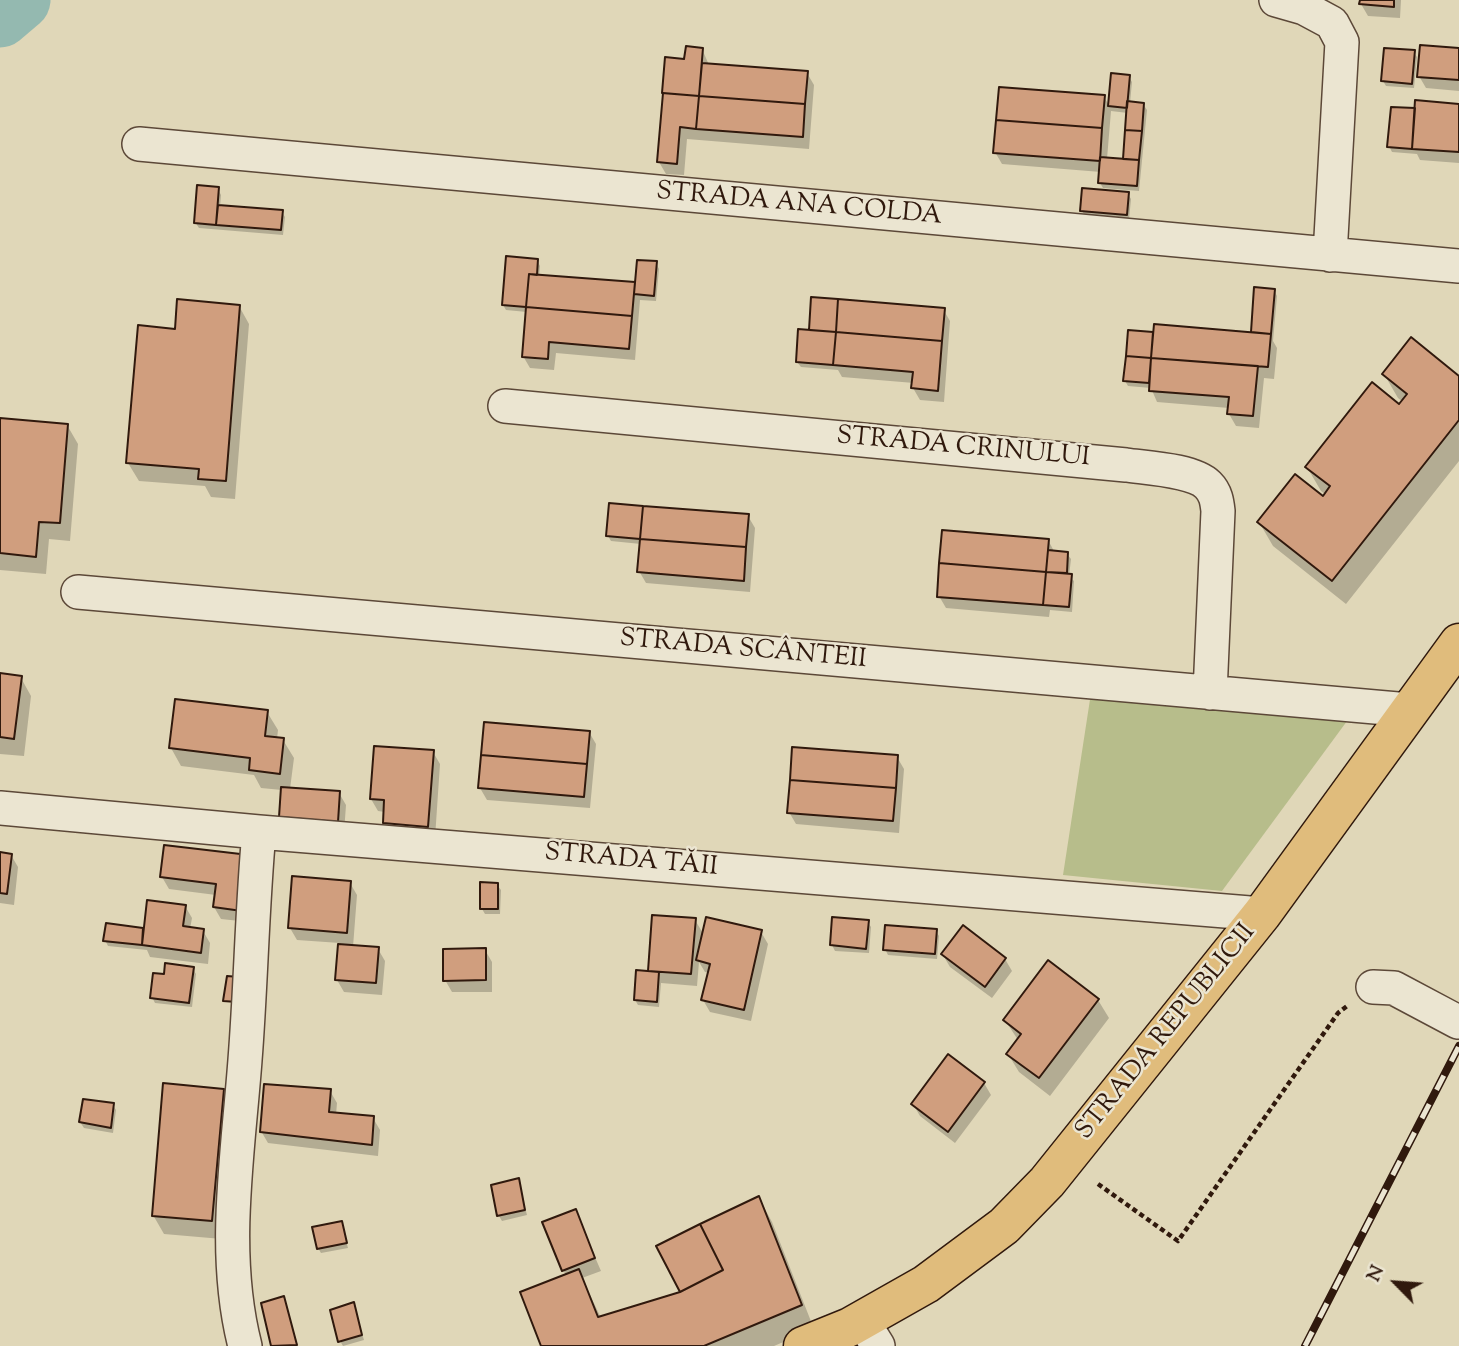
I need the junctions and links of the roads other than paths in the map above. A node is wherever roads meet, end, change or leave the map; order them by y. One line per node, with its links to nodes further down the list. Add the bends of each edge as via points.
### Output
1 (1276, 0): 3 (street, via 1332,23 1342,42)
2 (139, 144): 3 (street, STRADA ANA COLDA)
3 (1330, 255): 4 (street, STRADA ANA COLDA)
4 (1459, 266)
5 (505, 406): 8 (street, STRADA CRINULUI, via 1126,465 1191,477 1207,484 1216,496 1218,511)
6 (78, 592): 8 (street, STRADA SCÂNTEII)
7 (1459, 643): 9 (main road, STRADA REPUBLICII)
8 (1210, 693): 9 (street, STRADA SCÂNTEII)
9 (1409, 710): 12 (main road, STRADA REPUBLICII)
10 (0, 808): 11 (street, STRADA TĂII)
11 (260, 832): 12 (street, STRADA TĂII); 16 (street, via 234,1175 233,1261)
12 (1262, 914): 15 (main road, STRADA REPUBLICII, via 1038,1191 1004,1226)
13 (1373, 987): 14 (street, via 1394,988)
14 (1458, 1023)
15 (870, 1333): 17 (main road, STRADA REPUBLICII)
16 (245, 1346)
17 (803, 1346)

